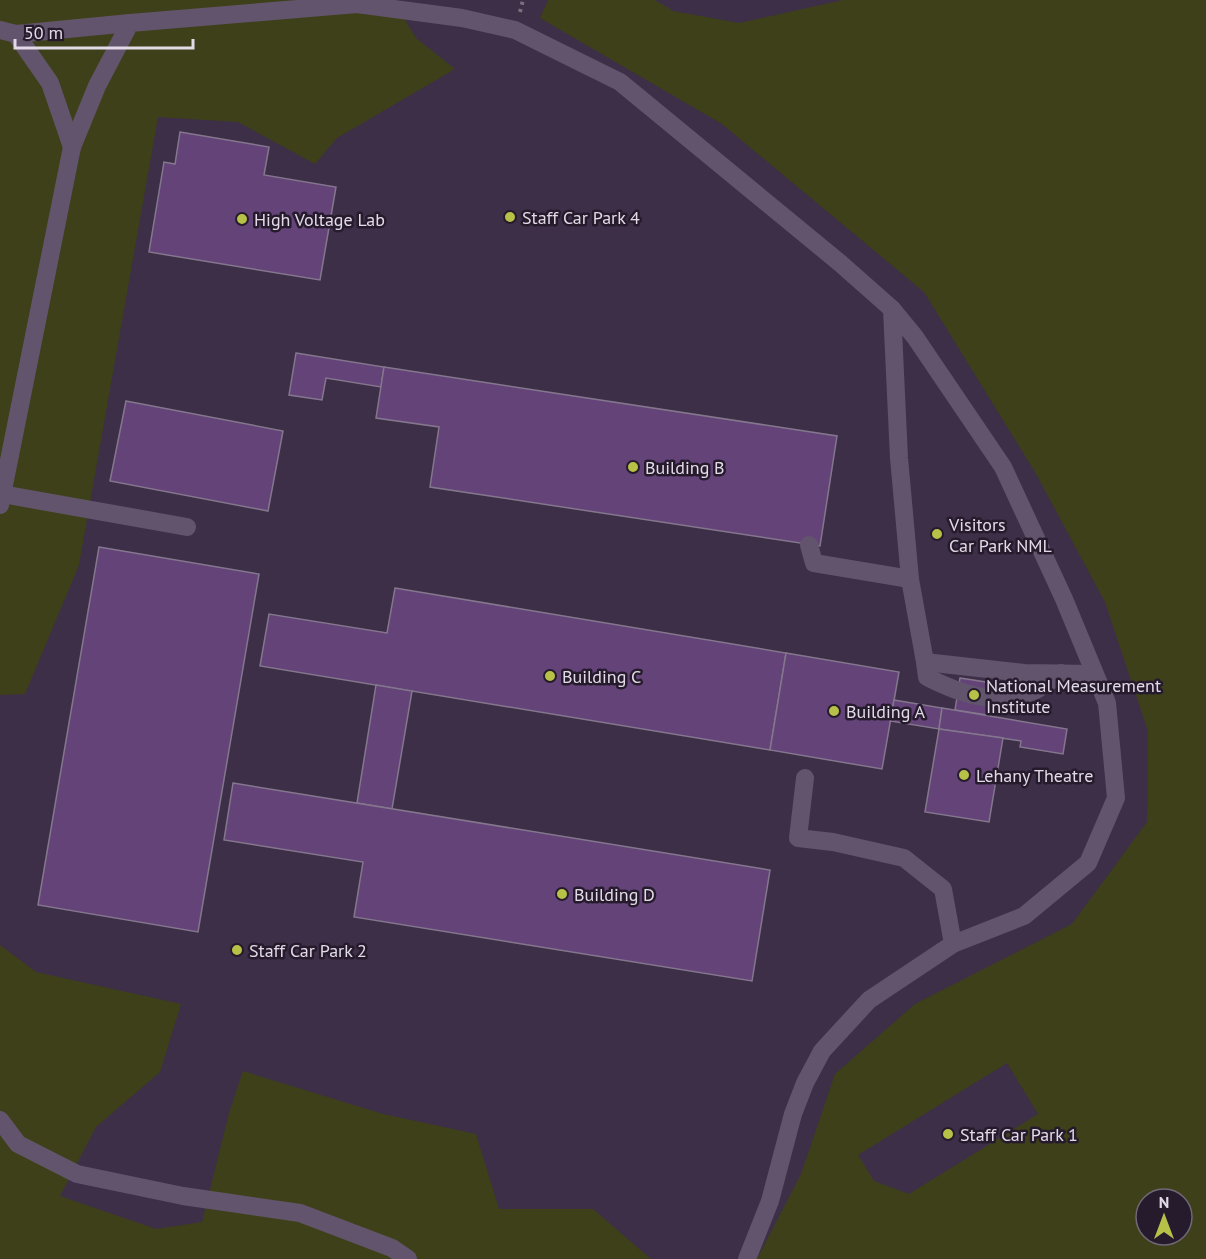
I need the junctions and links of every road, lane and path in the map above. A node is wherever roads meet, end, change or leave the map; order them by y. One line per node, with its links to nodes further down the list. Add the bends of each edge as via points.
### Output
1 (130, 23): 2 (lane); 3 (lane, via 97,86); 4 (lane, via 357,4 462,18 515,30 620,82)
2 (8, 32): 3 (lane, via 50,83)
3 (72, 147): 5 (lane)
4 (892, 309): 8 (lane); 11 (lane, via 1003,467)
5 (1, 500): 6 (lane)
6 (187, 527)
7 (809, 545): 8 (lane, via 814,563)
8 (910, 579): 9 (lane)
9 (926, 662): 10 (lane); 10 (lane, via 927,677 952,690 990,698 1005,699 1036,690)
10 (1061, 674): 11 (lane)
11 (1094, 674): 13 (lane, via 1107,703 1116,798 1088,863 1024,916)
12 (805, 778): 13 (lane, via 798,838 904,858 943,889)
13 (953, 944): 16 (lane, via 869,1000 822,1051 793,1114 770,1201)
14 (0, 1120): 15 (lane, via 18,1143 77,1174 183,1196 300,1213 392,1248)
15 (408, 1259)
16 (747, 1259)

